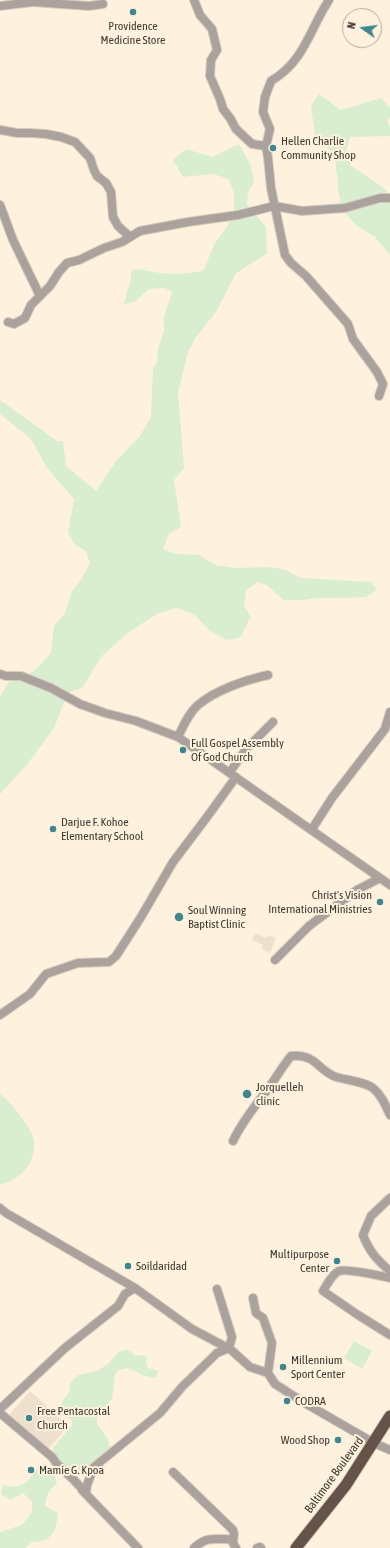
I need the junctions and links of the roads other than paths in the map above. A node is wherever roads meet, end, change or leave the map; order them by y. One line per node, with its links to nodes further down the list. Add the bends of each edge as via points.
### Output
1 (194, 0): 6 (street, via 200,16 212,29 216,50 211,60 210,76 224,109 236,129 252,144)
2 (329, 0): 6 (street, via 304,48 281,75 271,81 263,112 270,129)
3 (103, 4): 4 (street, via 89,6 33,2)
4 (0, 6)
5 (0, 130): 10 (street, via 46,134 74,142 90,158 97,176 106,183 111,192 113,217 118,226)
6 (266, 146): 9 (street)
7 (390, 198): 9 (street, via 380,198 345,208 302,211)
8 (0, 205): 11 (street, via 13,240)
9 (274, 206): 10 (street, via 238,215 140,231); 13 (street, via 285,255 348,324 353,339 383,384)
10 (130, 237): 11 (street, via 116,245 66,263)
11 (40, 296): 12 (street, via 31,305 25,318 14,324)
12 (8, 322)
13 (379, 396)
14 (0, 674): 18 (street, via 21,676 104,713 136,721)
15 (268, 675): 18 (street, via 224,689 197,706 184,723)
16 (390, 712): 20 (street, via 385,729 332,798)
17 (273, 722): 19 (street, via 246,749)
18 (178, 737): 19 (street)
19 (233, 774): 20 (street); 24 (street, via 204,822 172,862 141,918 116,956 108,962 78,963 46,974 30,994)
20 (312, 829): 21 (street)
21 (380, 878): 22 (street); 23 (street, via 358,890 309,926)
22 (390, 885)
23 (275, 960)
24 (0, 1016)
25 (390, 1115): 26 (street, via 383,1099 373,1088 335,1076 301,1055 291,1056 280,1068)
26 (233, 1141)
27 (390, 1198): 29 (street, via 371,1216 363,1235 368,1249)
28 (0, 1208): 31 (street)
29 (390, 1271)
30 (390, 1278): 34 (street, via 339,1271 323,1291)
31 (135, 1288): 35 (street, via 192,1329); 37 (street, via 125,1294 118,1306 65,1348)
32 (217, 1288): 35 (street, via 232,1337)
33 (252, 1298): 36 (street, via 256,1313 263,1318 272,1343)
34 (390, 1335)
35 (229, 1348): 36 (street, via 250,1368); 43 (street, via 217,1352 160,1412 94,1468 86,1493)
36 (268, 1373): 40 (street, via 275,1384)
37 (0, 1409)
38 (0, 1413): 43 (street, via 37,1443)
39 (390, 1416): 40 (highway, Baltimore Boulevard)
40 (374, 1443): 41 (street); 50 (highway, Baltimore Boulevard, via 346,1485)
41 (390, 1450)
42 (173, 1472): 44 (street, via 233,1530)
43 (71, 1477): 45 (street)
44 (233, 1540): 46 (street, via 207,1539); 47 (street)
45 (138, 1548)
46 (194, 1548)
47 (236, 1548)
48 (257, 1548): 49 (street)
49 (261, 1548)
50 (296, 1548)

